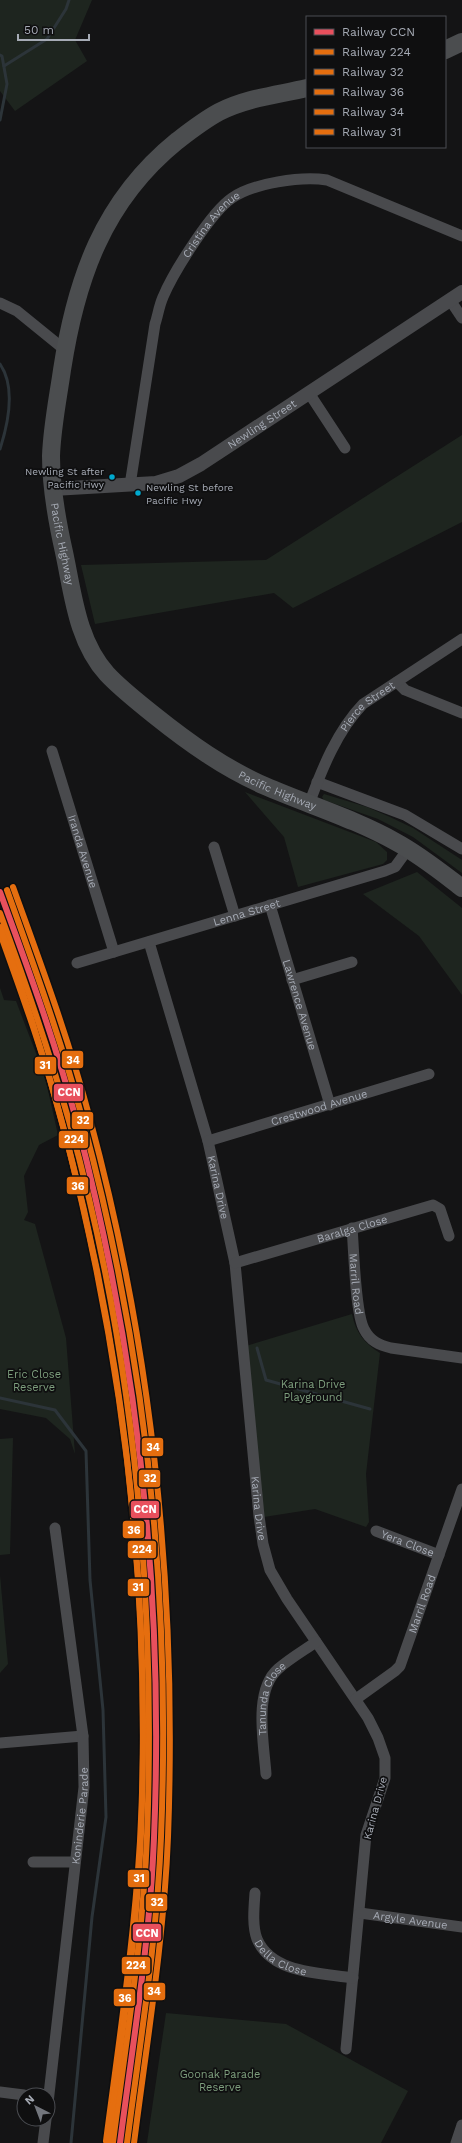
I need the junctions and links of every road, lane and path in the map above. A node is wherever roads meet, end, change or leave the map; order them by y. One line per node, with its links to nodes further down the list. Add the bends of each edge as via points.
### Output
1 (462, 42): 2 (main road)
2 (446, 50)
3 (306, 88): 9 (main road, Pacific Highway, via 258,98 218,112 189,131 139,176 113,212 96,244 77,300)
4 (462, 236): 12 (street, Cristina Avenue, via 341,184 312,178 286,180 242,193 225,204 211,220 162,298)
5 (462, 292): 6 (street, Newling Street)
6 (450, 300): 8 (street); 10 (street, Newling Street)
7 (0, 303): 9 (street, via 17,311)
8 (462, 318)
9 (65, 350): 13 (main road, Pacific Highway, via 51,455)
10 (309, 394): 11 (street); 12 (street, Newling Street, via 190,471 168,481)
11 (344, 448)
12 (130, 485): 13 (street, Newling Street)
13 (53, 489): 19 (main road, Pacific Highway, via 78,619 82,634 97,661 133,698 204,753 247,778)
14 (462, 639): 15 (street, Pierce Street)
15 (397, 682): 16 (street, via 406,690); 18 (street, Pierce Street, via 363,704 352,715)
16 (462, 712)
17 (52, 751): 27 (street, Iranda Avenue)
18 (317, 782): 19 (street, Pierce Street); 22 (street, Pacific Highway, via 405,815)
19 (309, 804): 21 (main road, Pacific Highway, via 363,825)
20 (214, 847): 25 (street)
21 (408, 849): 23 (main road, Pacific Highway); 24 (street, Lenna Street, via 394,867 385,871)
22 (462, 849)
23 (462, 888)
24 (270, 906): 25 (street, Lenna Street); 30 (street, Lawrence Avenue)
25 (235, 916): 26 (street, Lenna Street)
26 (149, 942): 27 (street, Lenna Street); 33 (street, Karina Drive)
27 (114, 952): 29 (street, Lenna Street)
28 (352, 962): 30 (street)
29 (77, 964)
30 (292, 980): 32 (street, Lawrence Avenue)
31 (429, 1074): 32 (street, Crestwood Avenue)
32 (330, 1105): 33 (street, Crestwood Avenue)
33 (208, 1142): 36 (street, Karina Drive)
34 (352, 1228): 35 (street, Baralga Close, via 433,1205 440,1209); 36 (street, Baralga Close); 37 (street, Marril Road, via 359,1315 368,1335 380,1345 391,1348)
35 (449, 1236)
36 (235, 1263): 42 (street, Karina Drive, via 263,1544 270,1570)
37 (462, 1358)
38 (462, 1489): 41 (street, Marril Road)
39 (55, 1528): 44 (street, Koninderie Parade)
40 (376, 1531): 41 (street, Yera Close)
41 (439, 1555): 43 (street, Marril Road, via 400,1666)
42 (316, 1642): 43 (street, Karina Drive); 46 (street, Tanunda Close, via 277,1669 266,1687 262,1704)
43 (356, 1699): 50 (street, Karina Drive, via 378,1738 385,1758 385,1778 366,1835)
44 (83, 1736): 45 (street); 48 (street, Koninderie Parade, via 84,1787)
45 (0, 1743)
46 (266, 1774)
47 (33, 1862): 48 (street)
48 (76, 1862): 54 (street, Koninderie Parade)
49 (255, 1892): 52 (street, Della Close, via 257,1938 272,1958 289,1968)
50 (360, 1913): 51 (street, Argyle Avenue); 52 (street, Karina Drive)
51 (462, 1927)
52 (353, 1978): 53 (street, Karina Drive)
53 (346, 2049)
54 (50, 2087)
55 (0, 2092): 56 (street)
56 (16, 2094)
57 (462, 2125): 60 (street)
58 (45, 2127): 59 (street)
59 (42, 2143)
60 (456, 2143)

